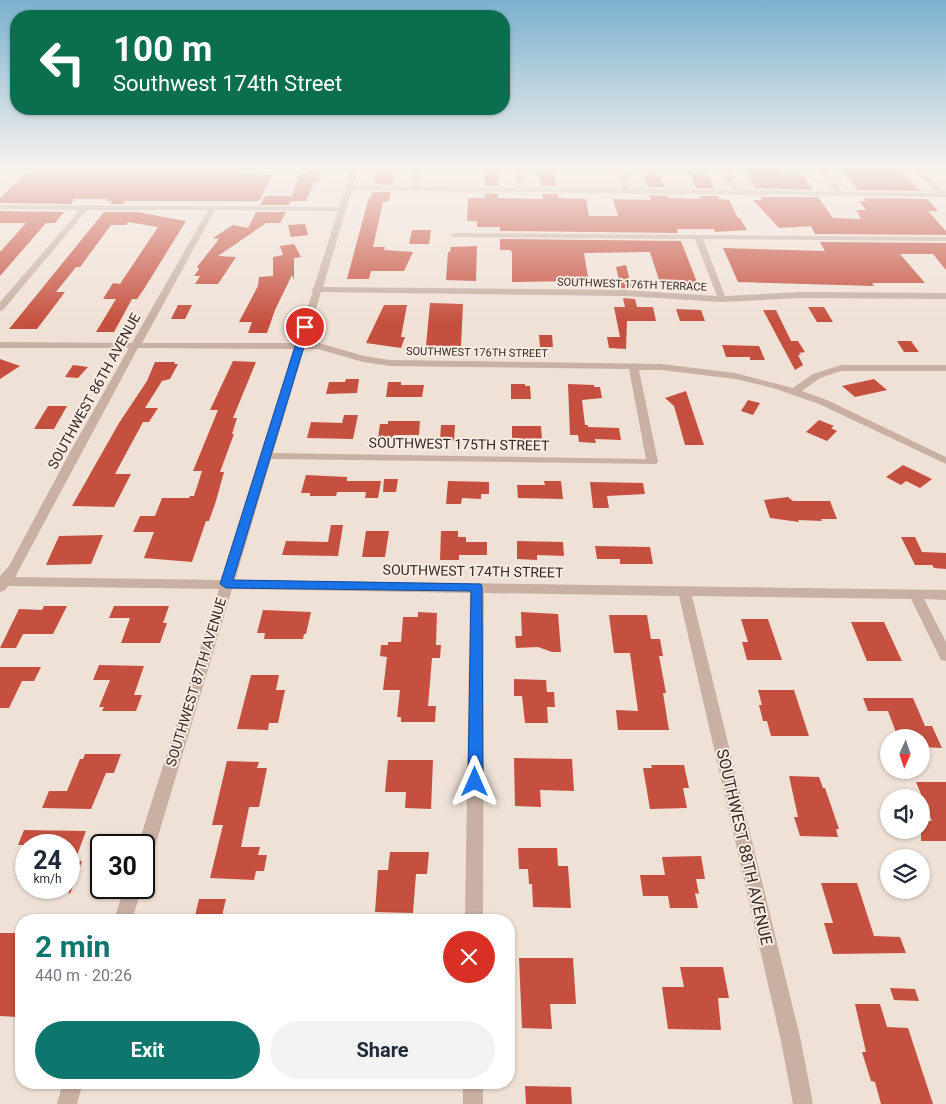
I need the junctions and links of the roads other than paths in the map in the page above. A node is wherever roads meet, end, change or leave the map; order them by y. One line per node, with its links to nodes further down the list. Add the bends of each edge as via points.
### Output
1 (75, 220): 10 (street)
2 (206, 220): 12 (street, SOUTHWEST 86TH AVENUE)
3 (338, 220): 7 (street, SOUTHWEST 87TH AVENUE)
4 (456, 234): 5 (street)
5 (698, 237): 6 (street); 9 (street)
6 (946, 240)
7 (316, 289): 9 (street, SOUTHWEST 176TH TERRACE, via 624,293); 13 (street, SOUTHWEST 87TH AVENUE)
8 (946, 296): 9 (street, SOUTHWEST 176TH TERRACE, via 811,295)
9 (722, 299)
10 (0, 308)
11 (0, 345): 12 (street, SOUTHWEST 176TH STREET)
12 (135, 346): 13 (street, SOUTHWEST 176TH STREET); 19 (street, SOUTHWEST 86TH AVENUE, via 14,568)
13 (300, 346): 14 (street, SOUTHWEST 176TH STREET, via 319,346 362,359 403,364); 17 (street, SOUTHWEST 87TH AVENUE)
14 (633, 366): 16 (street, SOUTHWEST 176TH STREET, via 712,372); 17 (street, SOUTHWEST 175TH STREET, via 652,462)
15 (946, 368): 16 (street, via 841,368 811,378)
16 (796, 392): 18 (street, SOUTHWEST 176TH STREET, via 841,409)
17 (265, 456): 20 (street, SOUTHWEST 87TH AVENUE)
18 (946, 461)
19 (1, 583): 20 (street, SOUTHWEST 174TH STREET)
20 (226, 584): 21 (street, SOUTHWEST 174TH STREET); 26 (street, SOUTHWEST 87TH AVENUE)
21 (476, 587): 22 (street, SOUTHWEST 174TH STREET); 29 (street)
22 (684, 591): 23 (street, SOUTHWEST 174TH STREET); 34 (street, SOUTHWEST 88TH AVENUE)
23 (915, 594): 24 (street, SOUTHWEST 174TH STREET); 25 (street)
24 (946, 595)
25 (946, 656)
26 (150, 834)
27 (130, 899): 28 (street)
28 (125, 914)
29 (474, 914)
30 (71, 1089): 32 (street)
31 (473, 1089): 33 (street)
32 (66, 1104)
33 (473, 1104)
34 (804, 1104)

